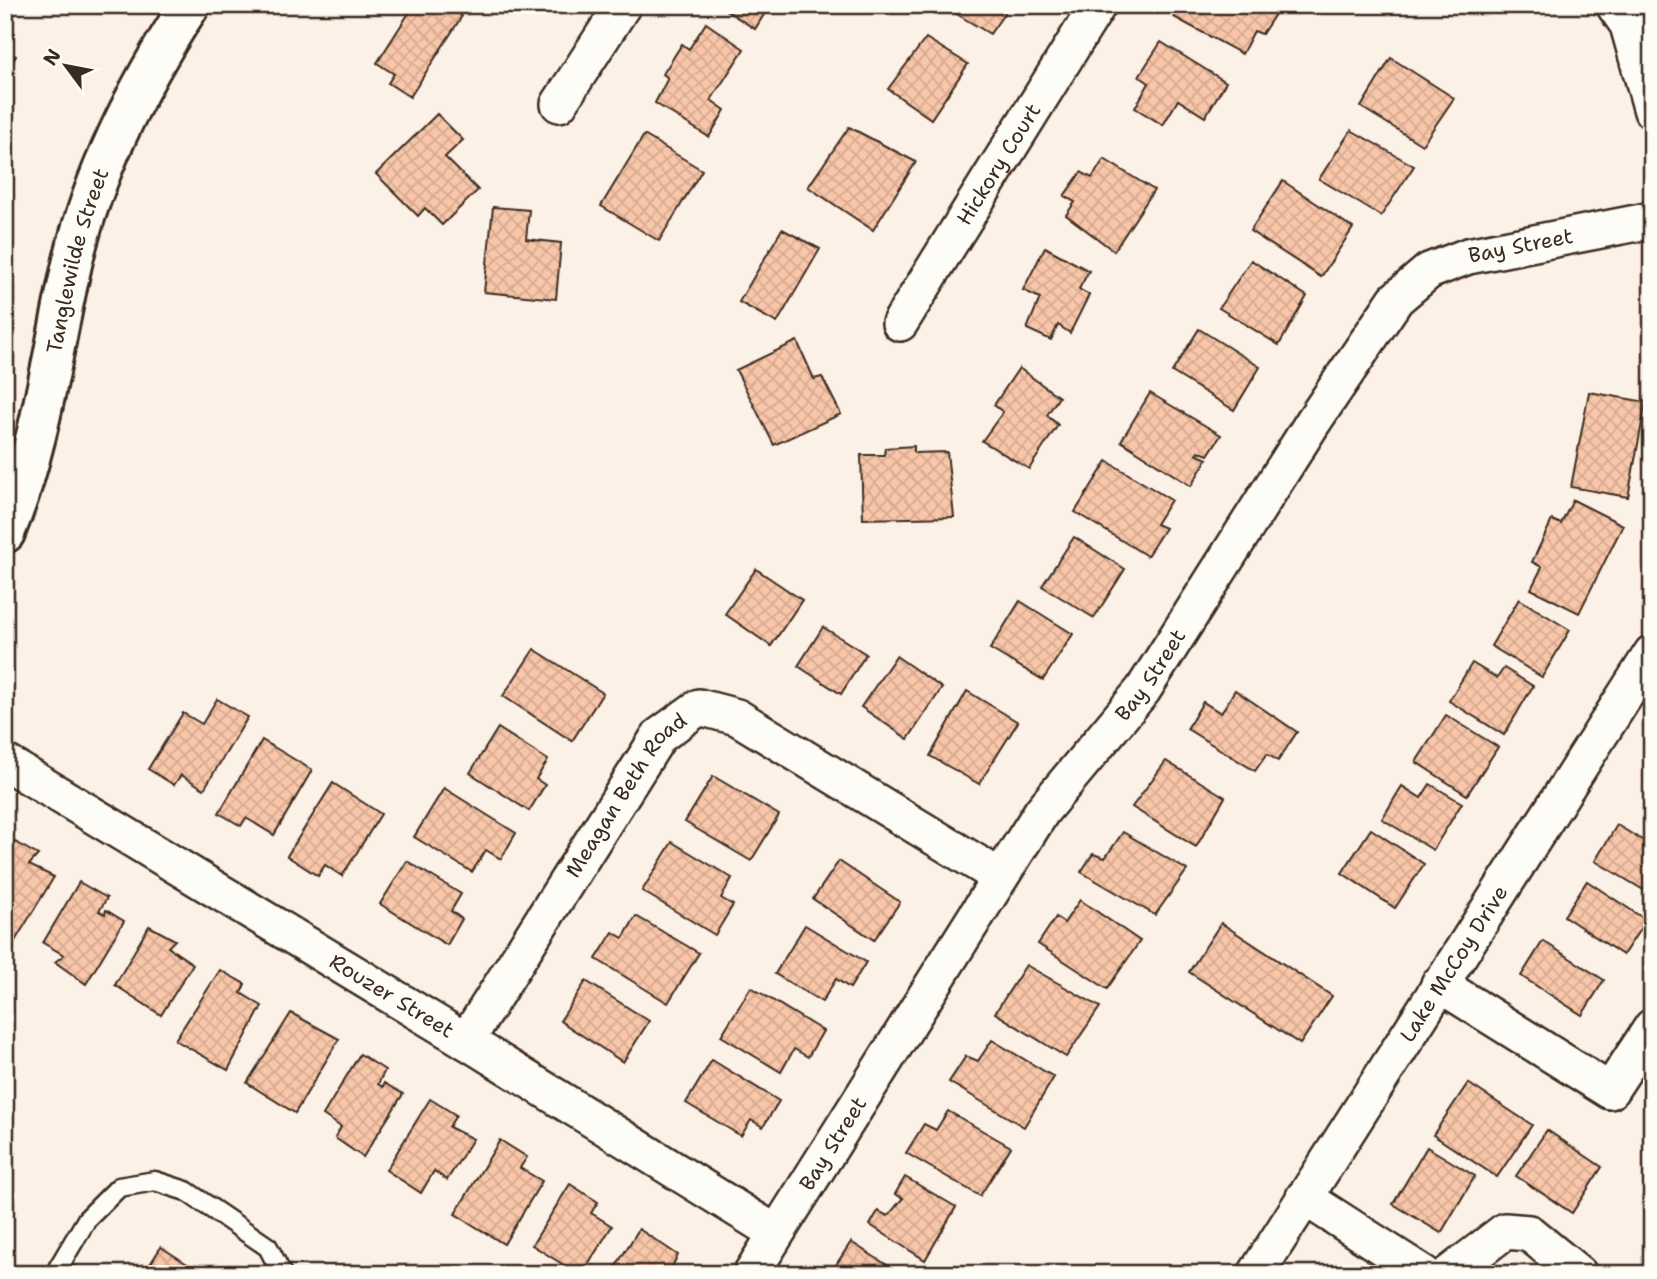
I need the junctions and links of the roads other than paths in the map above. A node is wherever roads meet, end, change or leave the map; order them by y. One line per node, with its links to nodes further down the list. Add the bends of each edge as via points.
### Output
1 (190, 5): 9 (street, Tanglewilde Street, via 158,56 93,192 19,499)
2 (623, 5): 5 (street)
3 (1098, 5): 8 (street, Hickory Court)
4 (1614, 5): 6 (street, via 1628,25)
5 (559, 104)
6 (1652, 111)
7 (1652, 220): 12 (street, Bay Street, via 1468,256 1429,271 1396,299 1143,690 1042,811)
8 (900, 323)
9 (5, 533)
10 (1652, 653): 13 (street, Lake McCoy Drive)
11 (5, 762): 15 (street, Rouzer Street)
12 (1000, 877): 15 (street, Meagan Beth Road, via 737,718 699,707 659,736); 17 (street, Bay Street)
13 (1439, 984): 14 (street, via 1610,1091); 16 (street, Lake McCoy Drive)
14 (1652, 1027)
15 (466, 1041): 17 (street, Rouzer Street)
16 (1304, 1197): 21 (street, Lake McCoy Drive); 22 (street)
17 (776, 1233): 20 (street, Bay Street)
18 (60, 1272): 19 (lane, via 87,1219 118,1187 155,1181 186,1191 268,1247)
19 (282, 1274)
20 (751, 1274)
21 (1256, 1274)
22 (1424, 1274)
23 (1449, 1274): 24 (street, via 1505,1231 1529,1234)
24 (1579, 1274)

